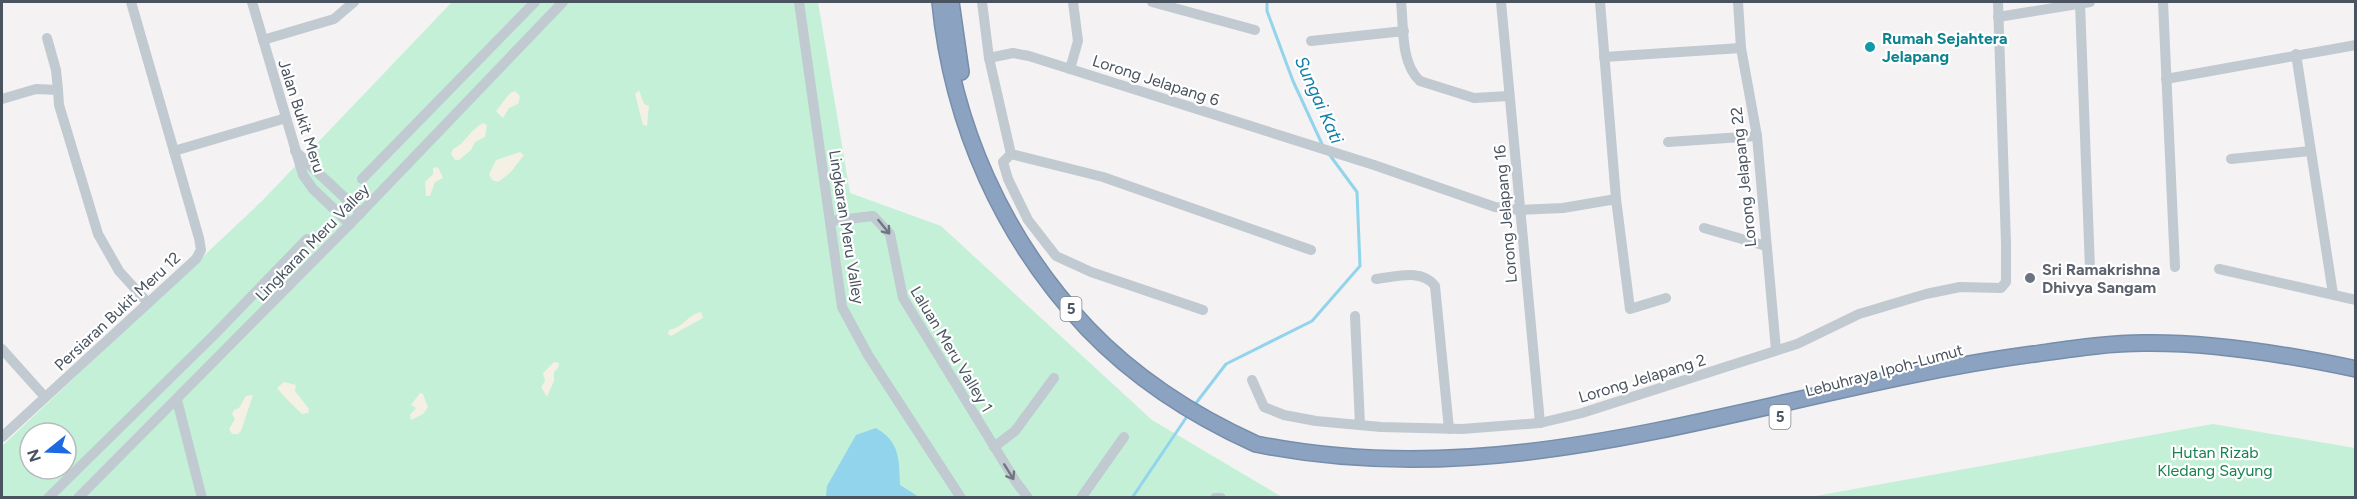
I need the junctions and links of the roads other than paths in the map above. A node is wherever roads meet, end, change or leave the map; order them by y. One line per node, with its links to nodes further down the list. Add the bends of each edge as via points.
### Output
1 (131, 2): 41 (street, Persiaran Bukit Meru 12)
2 (252, 2): 23 (street, Jalan Bukit Meru)
3 (354, 2): 23 (street, via 334,19)
4 (535, 2): 31 (street)
5 (563, 2): 34 (street, Lingkaran Meru Valley)
6 (799, 2): 50 (street, Lingkaran Meru Valley)
7 (940, 2): 47 (highway, 5, via 961,112 982,174)
8 (951, 2): 47 (highway, 5, via 969,110)
9 (982, 2): 29 (street)
10 (1073, 2): 30 (street, via 1078,41)
11 (1152, 2): 20 (street)
12 (1401, 2): 21 (street)
13 (1501, 2): 35 (street, Lorong Jelapang 16)
14 (1600, 2): 28 (street)
15 (1738, 2): 26 (street, Lorong Jelapang 22)
16 (1998, 2): 19 (street)
17 (2085, 2): 19 (street); 57 (street)
18 (2163, 2): 32 (street)
19 (1998, 17): 69 (street, Lorong Jelapang 2, via 2006,282 2001,288 1960,286 1935,291 1858,314)
20 (1256, 30)
21 (1404, 31): 24 (street); 35 (street, via 1410,68 1420,81 1474,98)
22 (47, 38): 33 (street)
23 (263, 40): 37 (street, Jalan Bukit Meru)
24 (1311, 41)
25 (2355, 45): 27 (street)
26 (1741, 48): 28 (street); 38 (street, Lorong Jelapang 22)
27 (2296, 54): 32 (street); 42 (street)
28 (1604, 57): 46 (street)
29 (989, 58): 30 (street, Lorong Jelapang 6, via 1012,53); 43 (street)
30 (1070, 69): 48 (street, Lorong Jelapang 6, via 1495,207)
31 (463, 76): 34 (street); 45 (street)
32 (2166, 79): 56 (street)
33 (57, 90): 36 (street, via 36,89); 63 (street, via 93,222 119,271)
34 (478, 91): 49 (street, Lingkaran Meru Valley)
35 (1509, 96): 48 (street, Lorong Jelapang 16)
36 (2, 99)
37 (286, 118): 40 (street, Jalan Bukit Meru); 41 (street)
38 (1757, 136): 39 (street); 54 (street, Lorong Jelapang 22)
39 (1668, 142)
40 (295, 150): 49 (street); 51 (street, Jalan Bukit Meru, via 307,183)
41 (174, 151): 63 (street, Persiaran Bukit Meru 12, via 201,250)
42 (2310, 151): 44 (street); 60 (street)
43 (1011, 154): 55 (street, via 1103,177); 64 (street, via 1003,162 1008,180 1038,236 1056,256)
44 (2231, 159)
45 (362, 179)
46 (1616, 199): 48 (street); 61 (street, via 1630,309)
47 (998, 202): 82 (highway, 5, via 1038,268 1078,319 1118,358 1214,424 1274,452)
48 (1520, 210): 75 (street, Lorong Jelapang 16)
49 (361, 213): 51 (street, Lingkaran Meru Valley)
50 (830, 221): 81 (street, Laluan Meru Valley 1, one-way to 81, via 873,216 886,228 903,298); 86 (street, Lingkaran Meru Valley, via 845,316)
51 (350, 224): 68 (street, Lingkaran Meru Valley)
52 (1704, 228): 54 (street)
53 (307, 239): 66 (street)
54 (1766, 246): 69 (street, Lorong Jelapang 22)
55 (1311, 250)
56 (2175, 267)
57 (2090, 269)
58 (2219, 269): 60 (street)
59 (1376, 279): 78 (street, via 1417,275 1435,286)
60 (2333, 294): 62 (street)
61 (1666, 298)
62 (2355, 300)
63 (148, 303): 73 (street, Persiaran Bukit Meru 12)
64 (1203, 310)
65 (1355, 316): 76 (street)
66 (214, 335): 68 (street); 83 (street)
67 (2, 349): 73 (street)
68 (228, 349): 74 (street, Lingkaran Meru Valley)
69 (1776, 350): 75 (street, Lorong Jelapang 2)
70 (2355, 369): 77 (highway, Lebuhraya Ipoh-Lumut / 5, via 2191,344 2110,345 2034,354 1937,373)
71 (1054, 378): 81 (street, via 1015,431)
72 (1252, 380): 76 (street, Lorong Jelapang 2, via 1261,402 1269,410 1316,421)
73 (45, 397): 79 (street, Persiaran Bukit Meru 12)
74 (177, 400): 84 (street, Lingkaran Meru Valley); 85 (street)
75 (1540, 423): 78 (street, Lorong Jelapang 2)
76 (1360, 425): 78 (street, Lorong Jelapang 2)
77 (1750, 426)
78 (1449, 429)
79 (2, 437)
80 (1124, 437): 88 (street)
81 (994, 447): 87 (street, Laluan Meru Valley 1, one-way to 87)
82 (1328, 470)
83 (48, 498)
84 (78, 498)
85 (202, 498)
86 (961, 498)
87 (1028, 498)
88 (1081, 498)
89 (1215, 498): 90 (street)
90 (1221, 498)

